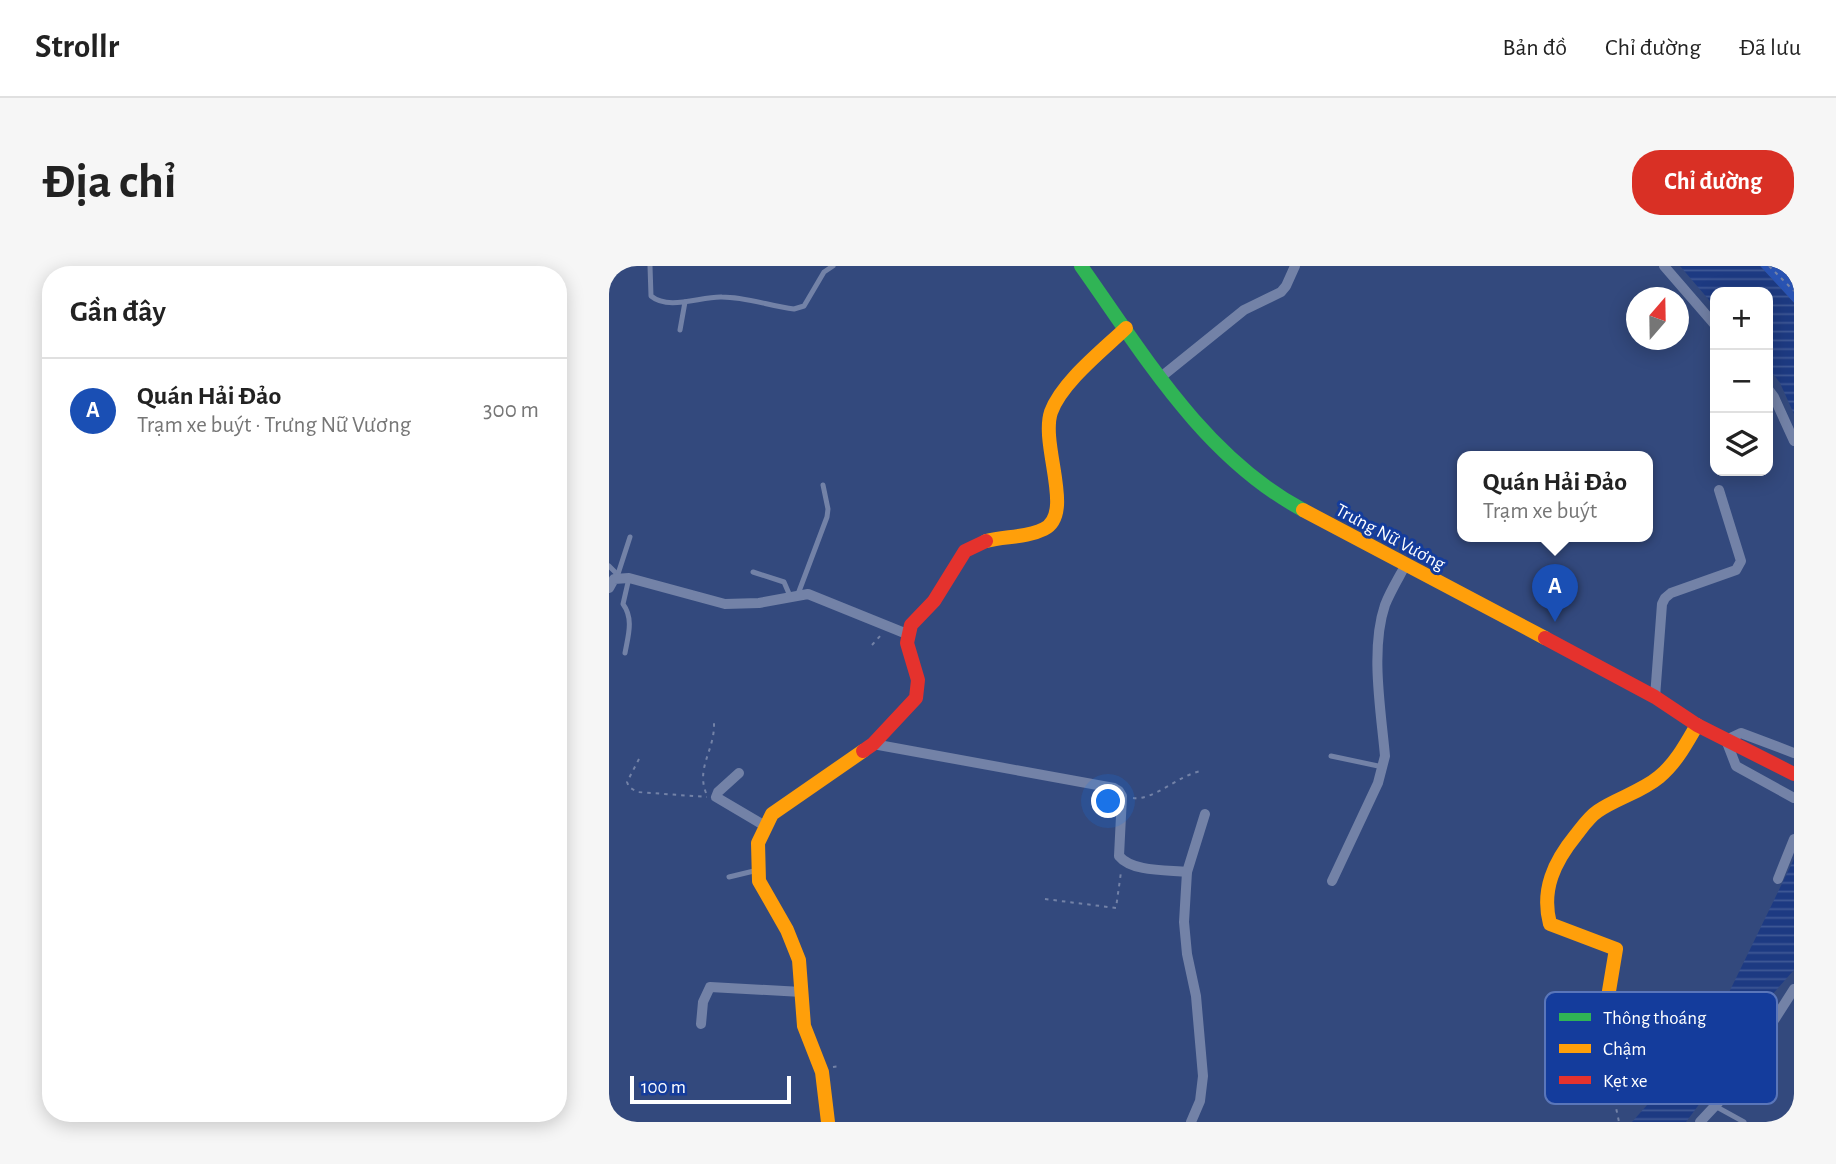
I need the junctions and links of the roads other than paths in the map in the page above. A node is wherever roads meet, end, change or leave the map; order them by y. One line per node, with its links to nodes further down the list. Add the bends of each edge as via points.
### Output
1 (650, 266): 6 (lane, via 654,299)
2 (833, 266): 6 (lane, via 799,308 722,297)
3 (1081, 266): 8 (street, Trưng Nữ Vương)
4 (1295, 266): 10 (street, via 1281,292 1244,310)
5 (1664, 266): 7 (street)
6 (685, 302): 9 (lane)
7 (1710, 319)
8 (1126, 328): 10 (street, Trưng Nữ Vương); 22 (street, via 1076,379 1051,413 1049,433 1059,505 1054,523 1036,532 973,545)
9 (680, 330)
10 (1161, 377): 17 (street, Trưng Nữ Vương, via 1199,426 1238,464 1286,501)
11 (1773, 397): 12 (street)
12 (1794, 441)
13 (823, 485): 21 (lane, via 827,517)
14 (1719, 490): 24 (street, via 1741,561 1736,570 1665,598)
15 (630, 537): 19 (lane)
16 (609, 566): 19 (lane)
17 (1405, 566): 24 (street, Trưng Nữ Vương); 30 (street, via 1380,626)
18 (753, 572): 21 (lane, via 784,582)
19 (622, 576): 20 (street); 21 (street, via 725,604); 23 (lane, via 623,604 630,622)
20 (609, 588)
21 (794, 595): 22 (street, via 819,597)
22 (907, 634): 27 (street, via 920,688 907,709)
23 (625, 653)
24 (1655, 698): 25 (street, Trưng Nữ Vương)
25 (1697, 725): 26 (street, Trưng Nữ Vương); 44 (street, via 1665,772 1647,787 1597,812 1553,868 1546,895 1550,924 1616,949)
26 (1726, 740): 28 (street, via 1741,733); 32 (street, Trưng Nữ Vương); 33 (street, via 1736,766)
27 (873, 744): 35 (street, via 778,810); 38 (street, via 1119,791 1122,860)
28 (1794, 753)
29 (1331, 756): 30 (lane)
30 (1383, 766): 41 (street)
31 (739, 773): 35 (street, via 712,797)
32 (1794, 774)
33 (1794, 798)
34 (1205, 814): 38 (street)
35 (765, 826): 37 (street, via 758,843)
36 (1794, 839): 40 (street)
37 (758, 870): 39 (lane); 43 (street, via 759,881 796,950)
38 (1187, 872): 49 (street, via 1184,922 1203,1076)
39 (729, 877)
40 (1778, 879)
41 (1332, 881)
42 (1794, 989): 45 (street)
43 (802, 992): 46 (street, via 709,987); 48 (street, via 804,1026 822,1072)
44 (1609, 992)
45 (1777, 1016)
46 (701, 1024)
47 (1714, 1106): 50 (street); 51 (lane)
48 (828, 1122)
49 (1191, 1122)
50 (1700, 1122)
51 (1744, 1122)

